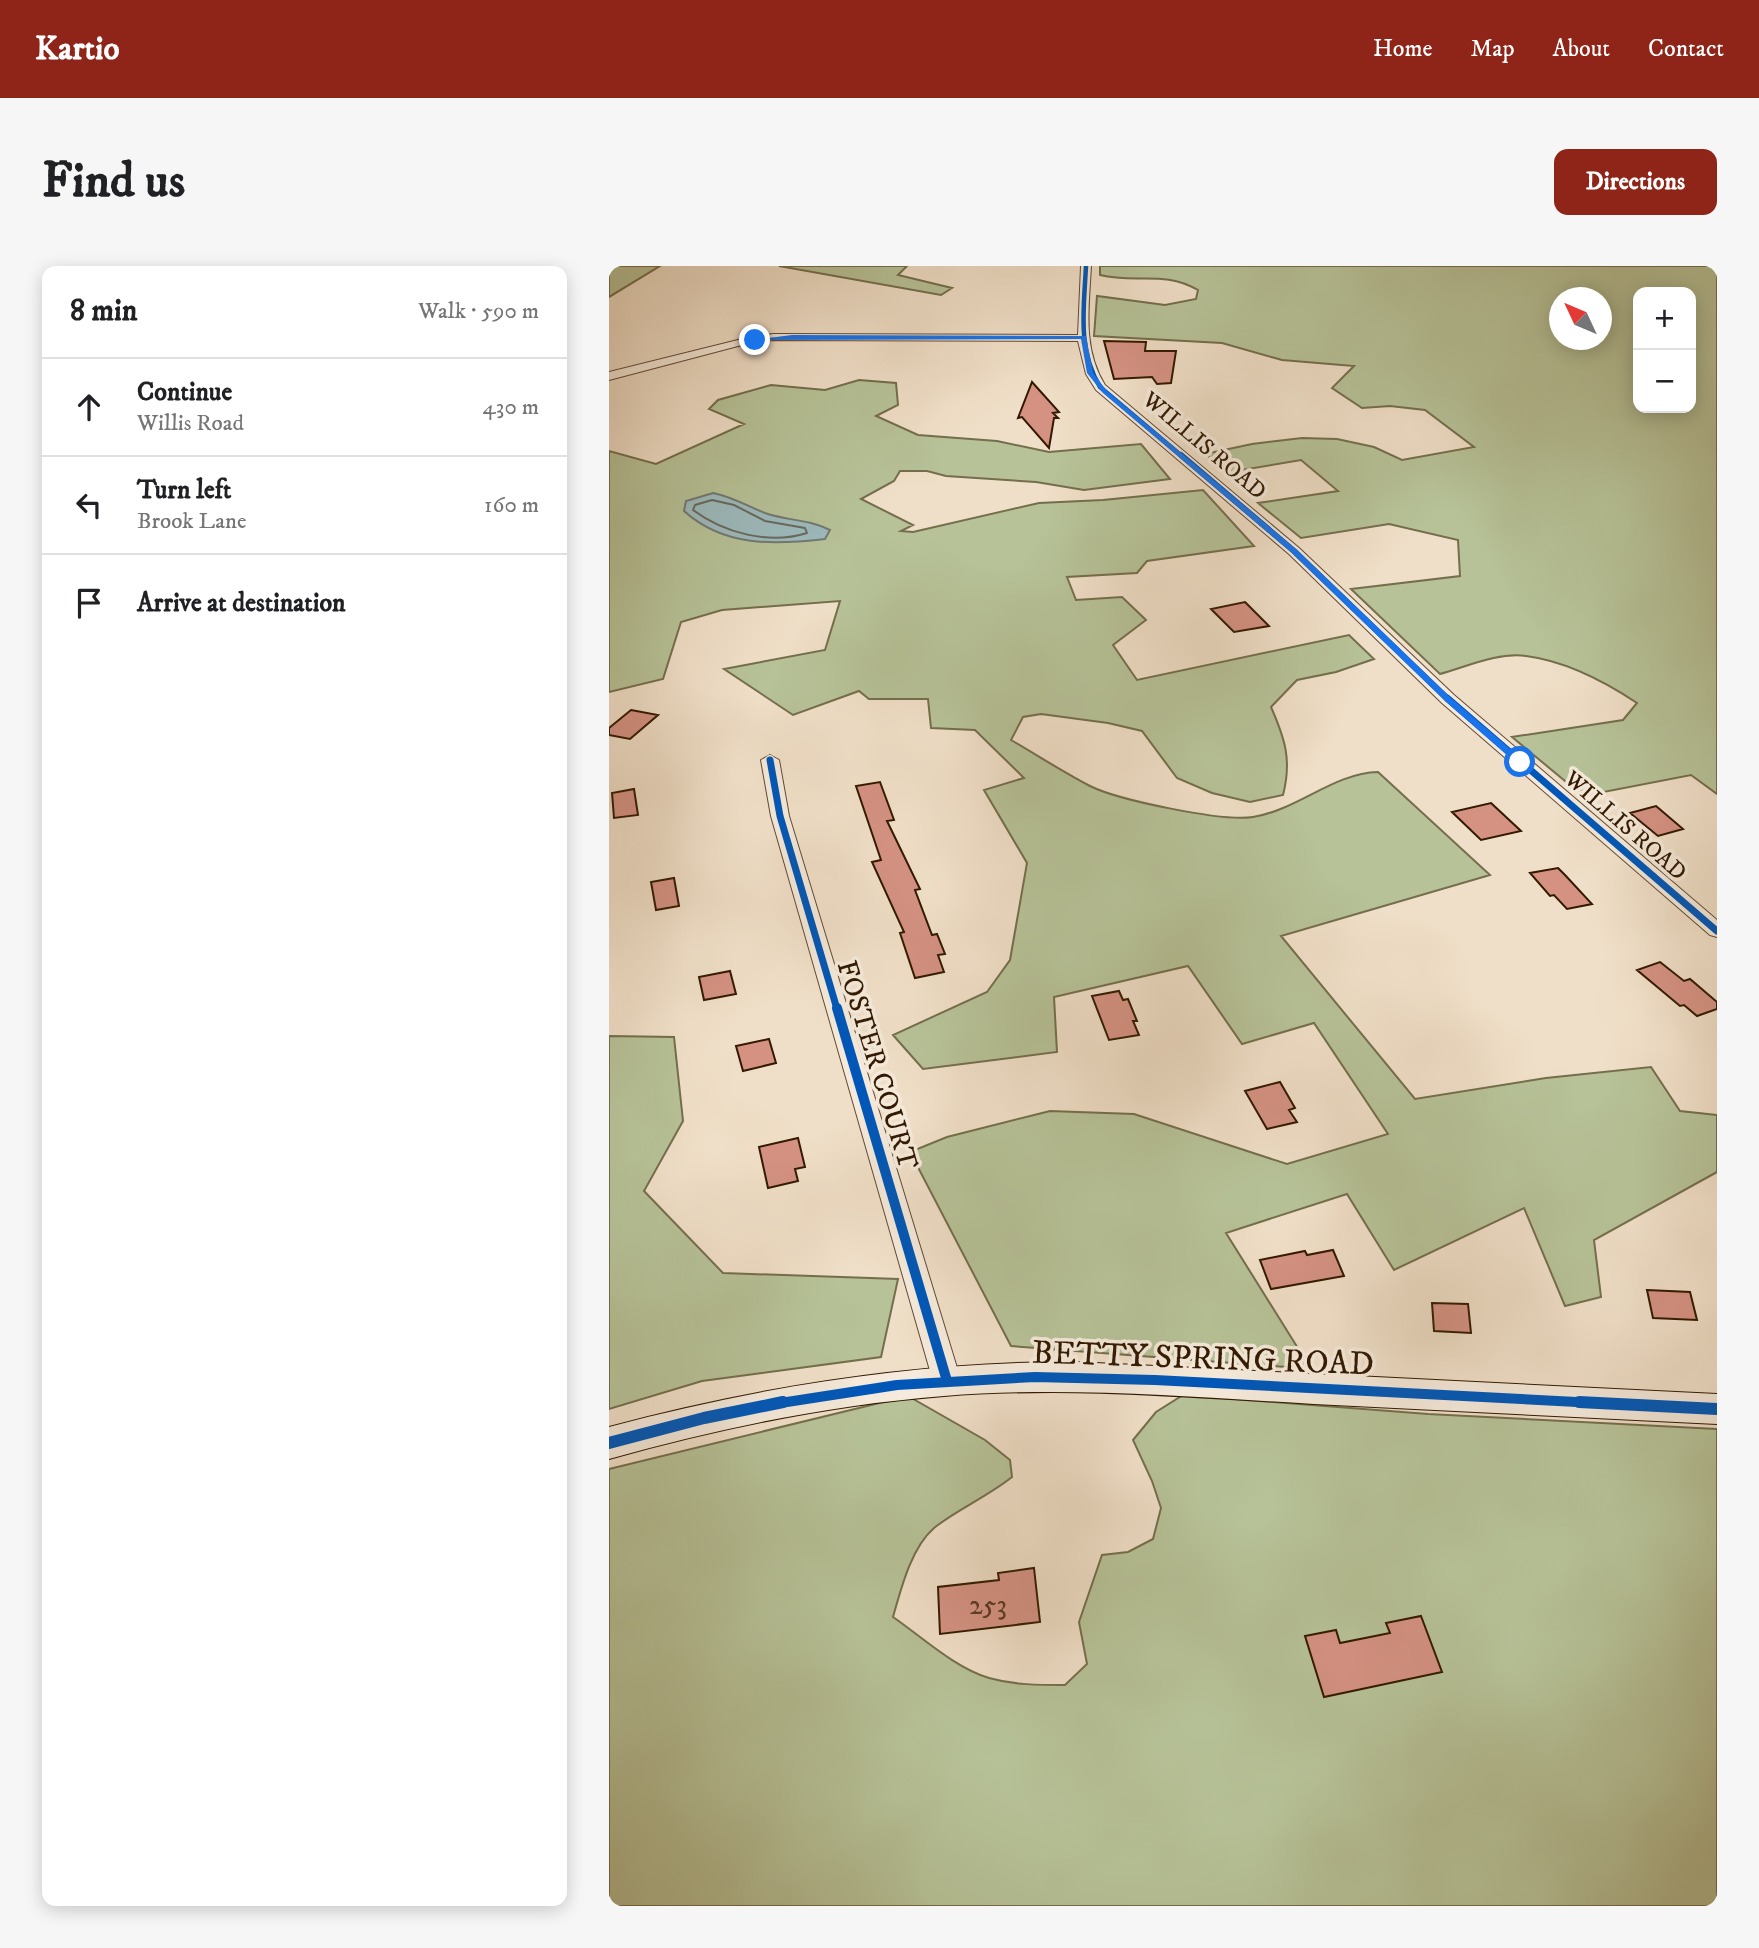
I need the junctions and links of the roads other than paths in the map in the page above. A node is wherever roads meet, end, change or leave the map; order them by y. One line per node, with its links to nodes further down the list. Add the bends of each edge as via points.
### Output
1 (1086, 266): 2 (street, WILLIS ROAD)
2 (1084, 338): 3 (street, via 773,337); 5 (street, WILLIS ROAD, via 1090,373 1105,392 1294,551 1448,699)
3 (609, 376)
4 (770, 760): 6 (street, FOSTER COURT, via 780,816)
5 (1717, 931)
6 (947, 1381): 7 (street, BETTY SPRING ROAD, via 1137,1379); 8 (street, BETTY SPRING ROAD, via 748,1409)
7 (1717, 1409)
8 (609, 1443)

